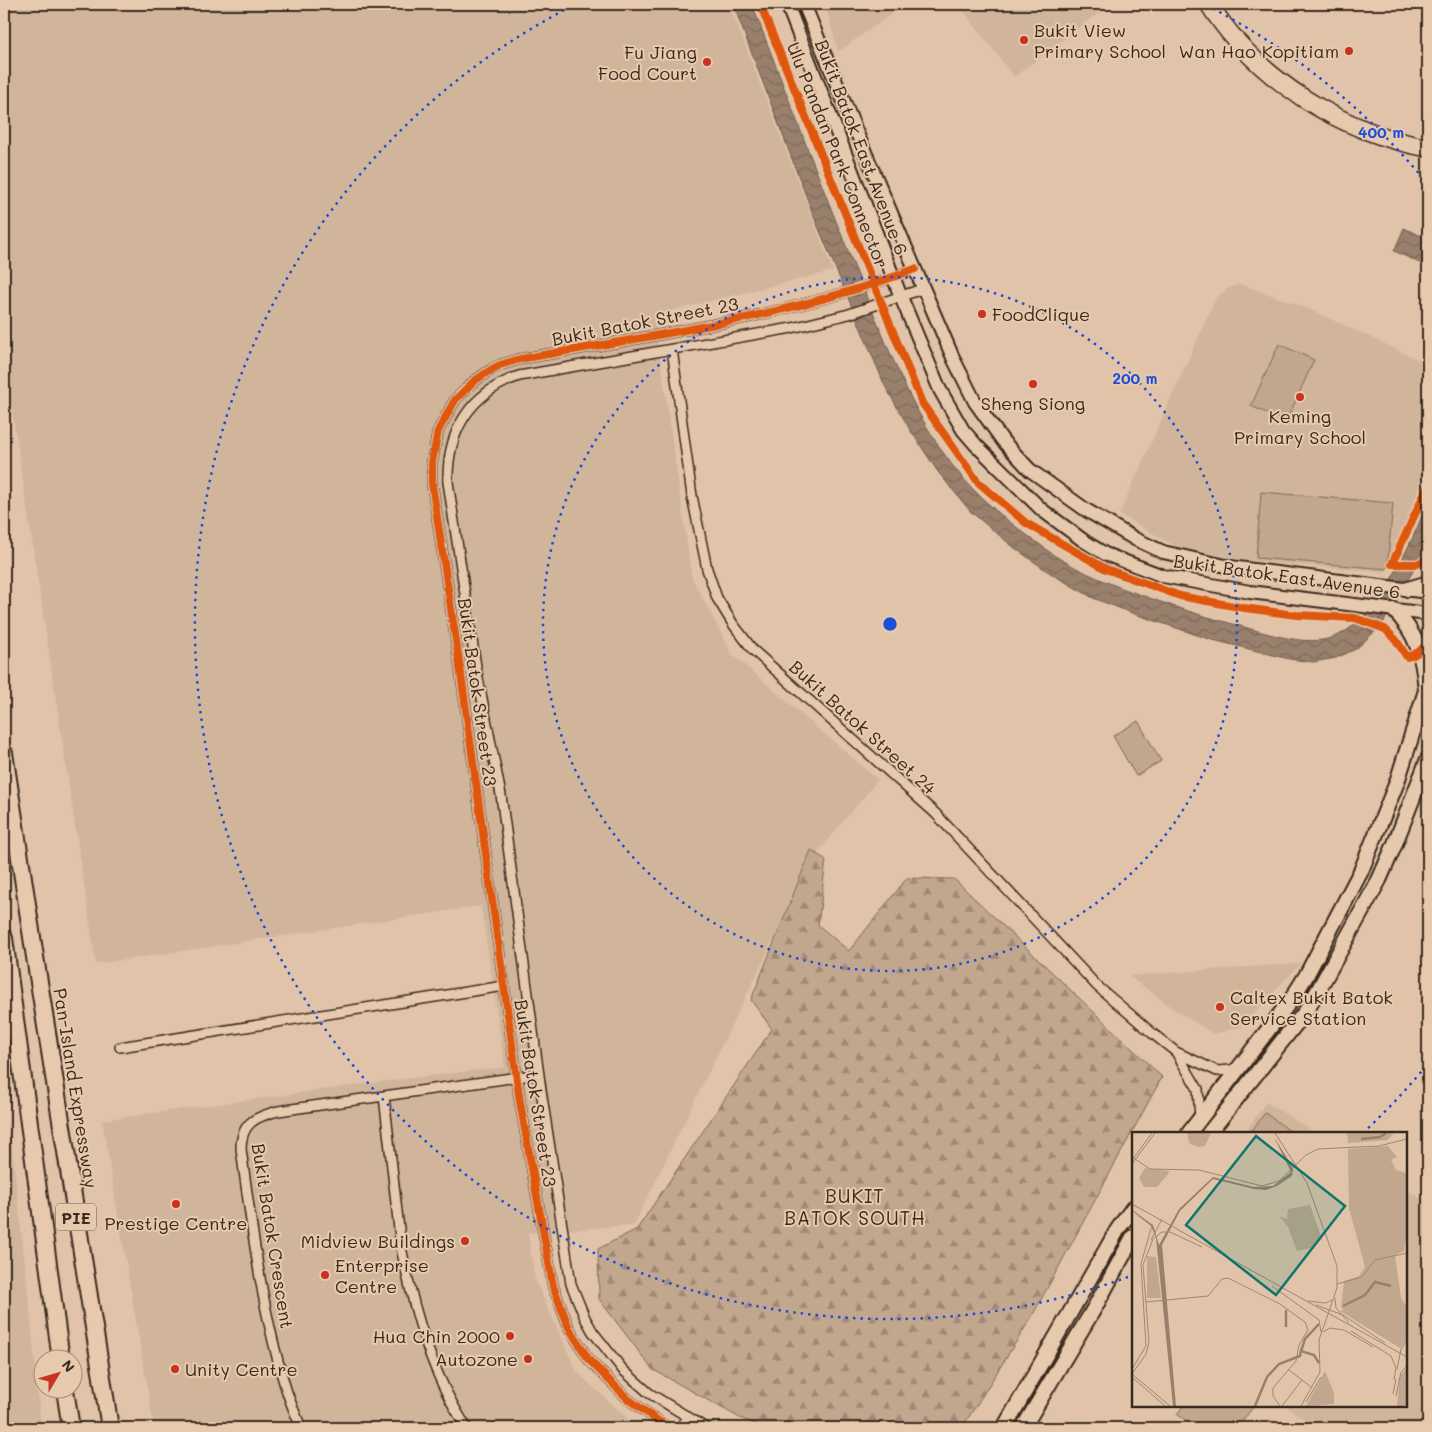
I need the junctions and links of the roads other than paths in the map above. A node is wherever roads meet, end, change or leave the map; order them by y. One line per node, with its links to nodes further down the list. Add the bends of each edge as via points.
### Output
1 (787, 4): 8 (main road, Bukit Batok East Avenue 6)
2 (804, 4): 7 (main road, Bukit Batok East Avenue 6)
3 (1204, 4): 6 (street, via 1258,70 1302,101 1352,129 1400,147)
4 (1214, 4): 5 (street, via 1264,64 1306,94 1356,122 1402,139)
5 (1428, 144)
6 (1428, 152)
7 (915, 269): 8 (street, Bukit Batok Street 23); 9 (main road, Bukit Batok East Avenue 6)
8 (894, 278): 10 (main road, Bukit Batok East Avenue 6); 21 (street, Bukit Batok Street 23, via 786,308 509,362 487,372 463,391 449,410 438,431 432,484)
9 (922, 289): 10 (street, Bukit Batok Street 23); 13 (main road, Bukit Batok East Avenue 6, via 975,402 1003,441 1030,470 1086,510 1162,552 1230,566)
10 (901, 297): 11 (street, Bukit Batok Street 23, via 792,328); 15 (main road, Bukit Batok East Avenue 6, via 940,390 964,430 1003,474 1042,510 1084,541 1105,554 1163,576 1250,592)
11 (672, 349): 23 (street, Bukit Batok Street 24, via 692,496 707,569 717,598 733,624 776,672 935,813 1097,986); 25 (street, Bukit Batok Street 23, via 524,375 504,382 468,411 456,432 449,455 448,482 477,673 501,795)
12 (1428, 583): 13 (main road)
13 (1405, 589): 14 (main road, Bukit Batok East Avenue 6)
14 (1428, 592)
15 (1393, 610): 16 (main road, Bukit Batok East Avenue 6); 17 (main road, via 1410,630 1421,651)
16 (1428, 614)
17 (1427, 687): 24 (main road, via 1397,782 1361,871 1306,976)
18 (4, 753): 42 (highway, Pan-Island Expressway / PIE)
19 (1428, 759): 30 (main road, via 1379,880 1306,1011)
20 (4, 938): 33 (highway, PIE)
21 (504, 986): 22 (street); 26 (street, Bukit Batok Street 23)
22 (120, 1047)
23 (1176, 1052): 24 (street, Bukit Batok Street 24, via 1220,1072); 28 (street, Bukit Batok Street 24, via 1198,1089)
24 (1241, 1064): 28 (main road)
25 (539, 1074): 26 (street, Bukit Batok Crescent); 38 (street, Bukit Batok Street 23, via 568,1273 585,1318 623,1370)
26 (516, 1077): 27 (street, Bukit Batok Crescent); 39 (street, Bukit Batok Street 23, via 553,1286 563,1314 589,1360)
27 (384, 1096): 43 (street, Bukit Batok Crescent, via 264,1115 251,1122 241,1140 271,1333 286,1390); 44 (street, via 404,1264 434,1366)
28 (1200, 1119): 29 (main road)
29 (1190, 1132)
30 (1210, 1132)
31 (1132, 1209): 48 (main road)
32 (1132, 1239): 49 (main road)
33 (56, 1326): 34 (highway); 35 (highway, PIE)
34 (55, 1350)
35 (60, 1350)
36 (58, 1400): 40 (highway)
37 (67, 1400): 41 (highway)
38 (687, 1418): 46 (street); 47 (street, Bukit Batok Street 23)
39 (657, 1425): 45 (street, Bukit Batok Street 23)
40 (61, 1428)
41 (71, 1428)
42 (110, 1428)
43 (301, 1428)
44 (467, 1428)
45 (668, 1428)
46 (681, 1428)
47 (706, 1428)
48 (1004, 1428)
49 (1023, 1428)

